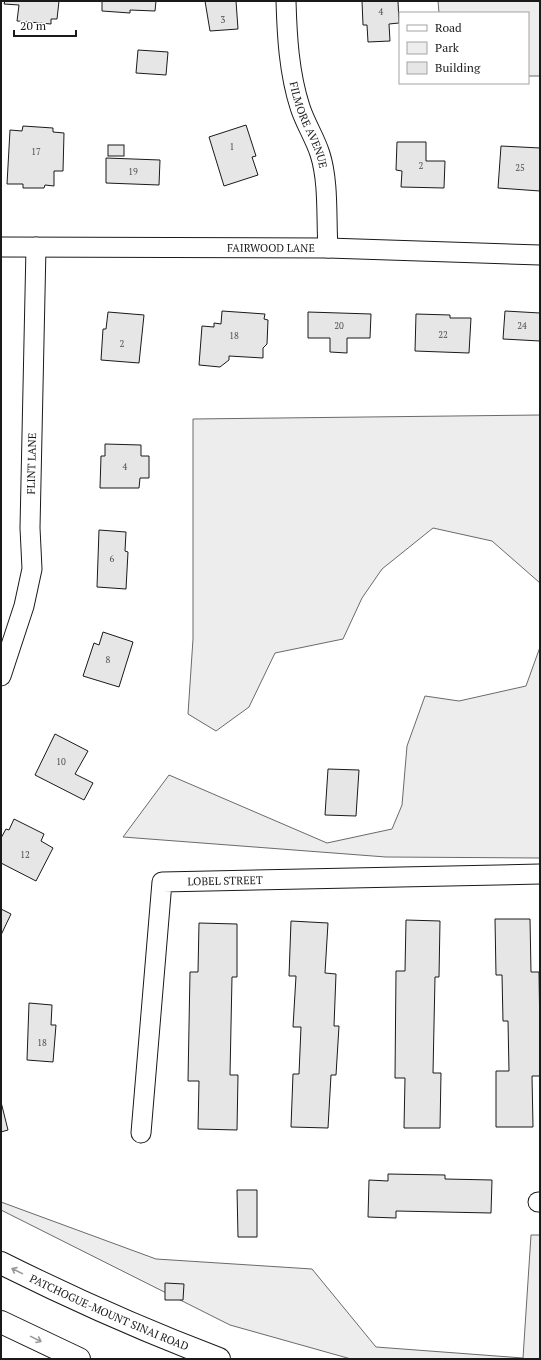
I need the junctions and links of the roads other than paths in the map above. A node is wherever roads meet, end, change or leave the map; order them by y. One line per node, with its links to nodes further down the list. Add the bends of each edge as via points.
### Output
1 (286, 1): 4 (street, FILMORE AVENUE, via 286,26 300,106 320,154)
2 (1, 247): 3 (street, FAIRWOOD LANE)
3 (36, 247): 4 (street, FAIRWOOD LANE); 6 (street, FLINT LANE, via 30,520 32,568 24,606)
4 (328, 248): 5 (street, FAIRWOOD LANE)
5 (540, 255)
6 (1, 676)
7 (540, 874): 8 (street, LOBEL STREET, via 162,882)
8 (140, 1133)
9 (1, 1263): 12 (highway, PATCHOGUE-MOUNT SINAI ROAD, one-way to 9, via 88,1306)
10 (1, 1322): 11 (highway, one-way to 11)
11 (79, 1359)
12 (219, 1359)

